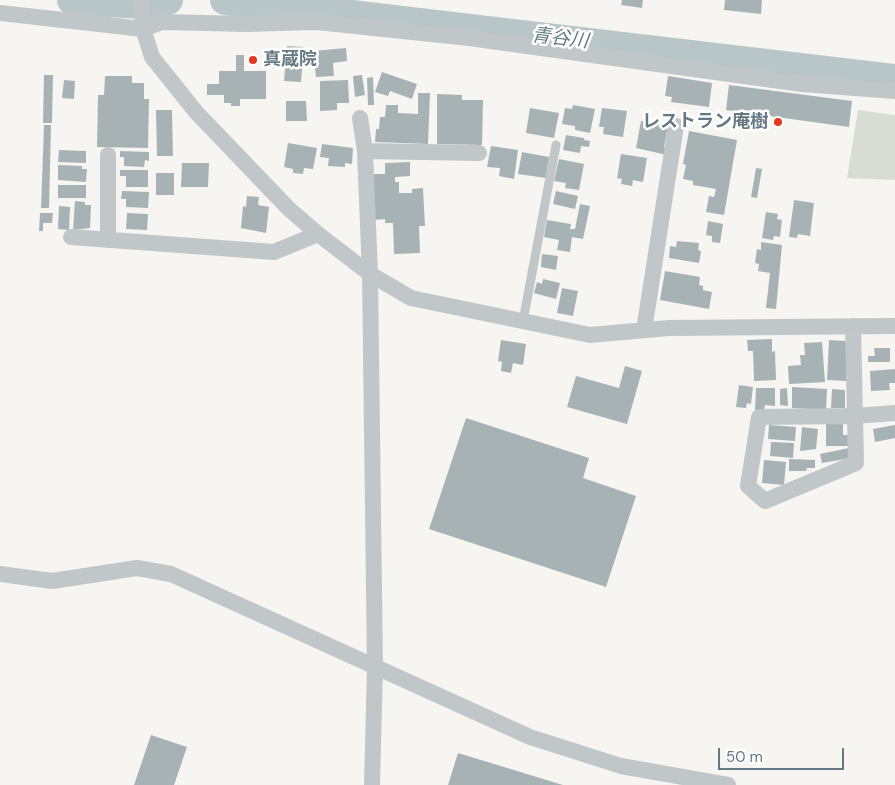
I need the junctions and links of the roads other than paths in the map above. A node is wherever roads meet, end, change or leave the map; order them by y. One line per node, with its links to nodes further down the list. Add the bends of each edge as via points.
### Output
1 (141, 6): 3 (street)
2 (0, 13): 3 (street)
3 (143, 29): 4 (street, via 162,22 317,22 469,38 802,84); 11 (street, via 152,57 196,112 289,209)
4 (895, 91)
5 (360, 118): 8 (street)
6 (676, 126): 18 (street)
7 (556, 145): 15 (lane)
8 (364, 151): 9 (street); 14 (street)
9 (478, 153)
10 (108, 155): 13 (street)
11 (318, 234): 13 (street, via 274,252); 14 (street)
12 (71, 237): 13 (street)
13 (108, 240)
14 (370, 274): 15 (street, via 411,298); 22 (street)
15 (523, 321): 18 (street, via 590,335)
16 (853, 326): 17 (street); 18 (street); 20 (street)
17 (895, 326)
18 (644, 330)
19 (895, 413): 20 (street)
20 (855, 416): 20 (street, via 856,463 765,500 748,486 760,417)
21 (0, 574): 22 (street, via 52,581 137,568 171,574)
22 (375, 667): 23 (street); 24 (street, via 530,737 621,766)
23 (372, 785)
24 (728, 785)

